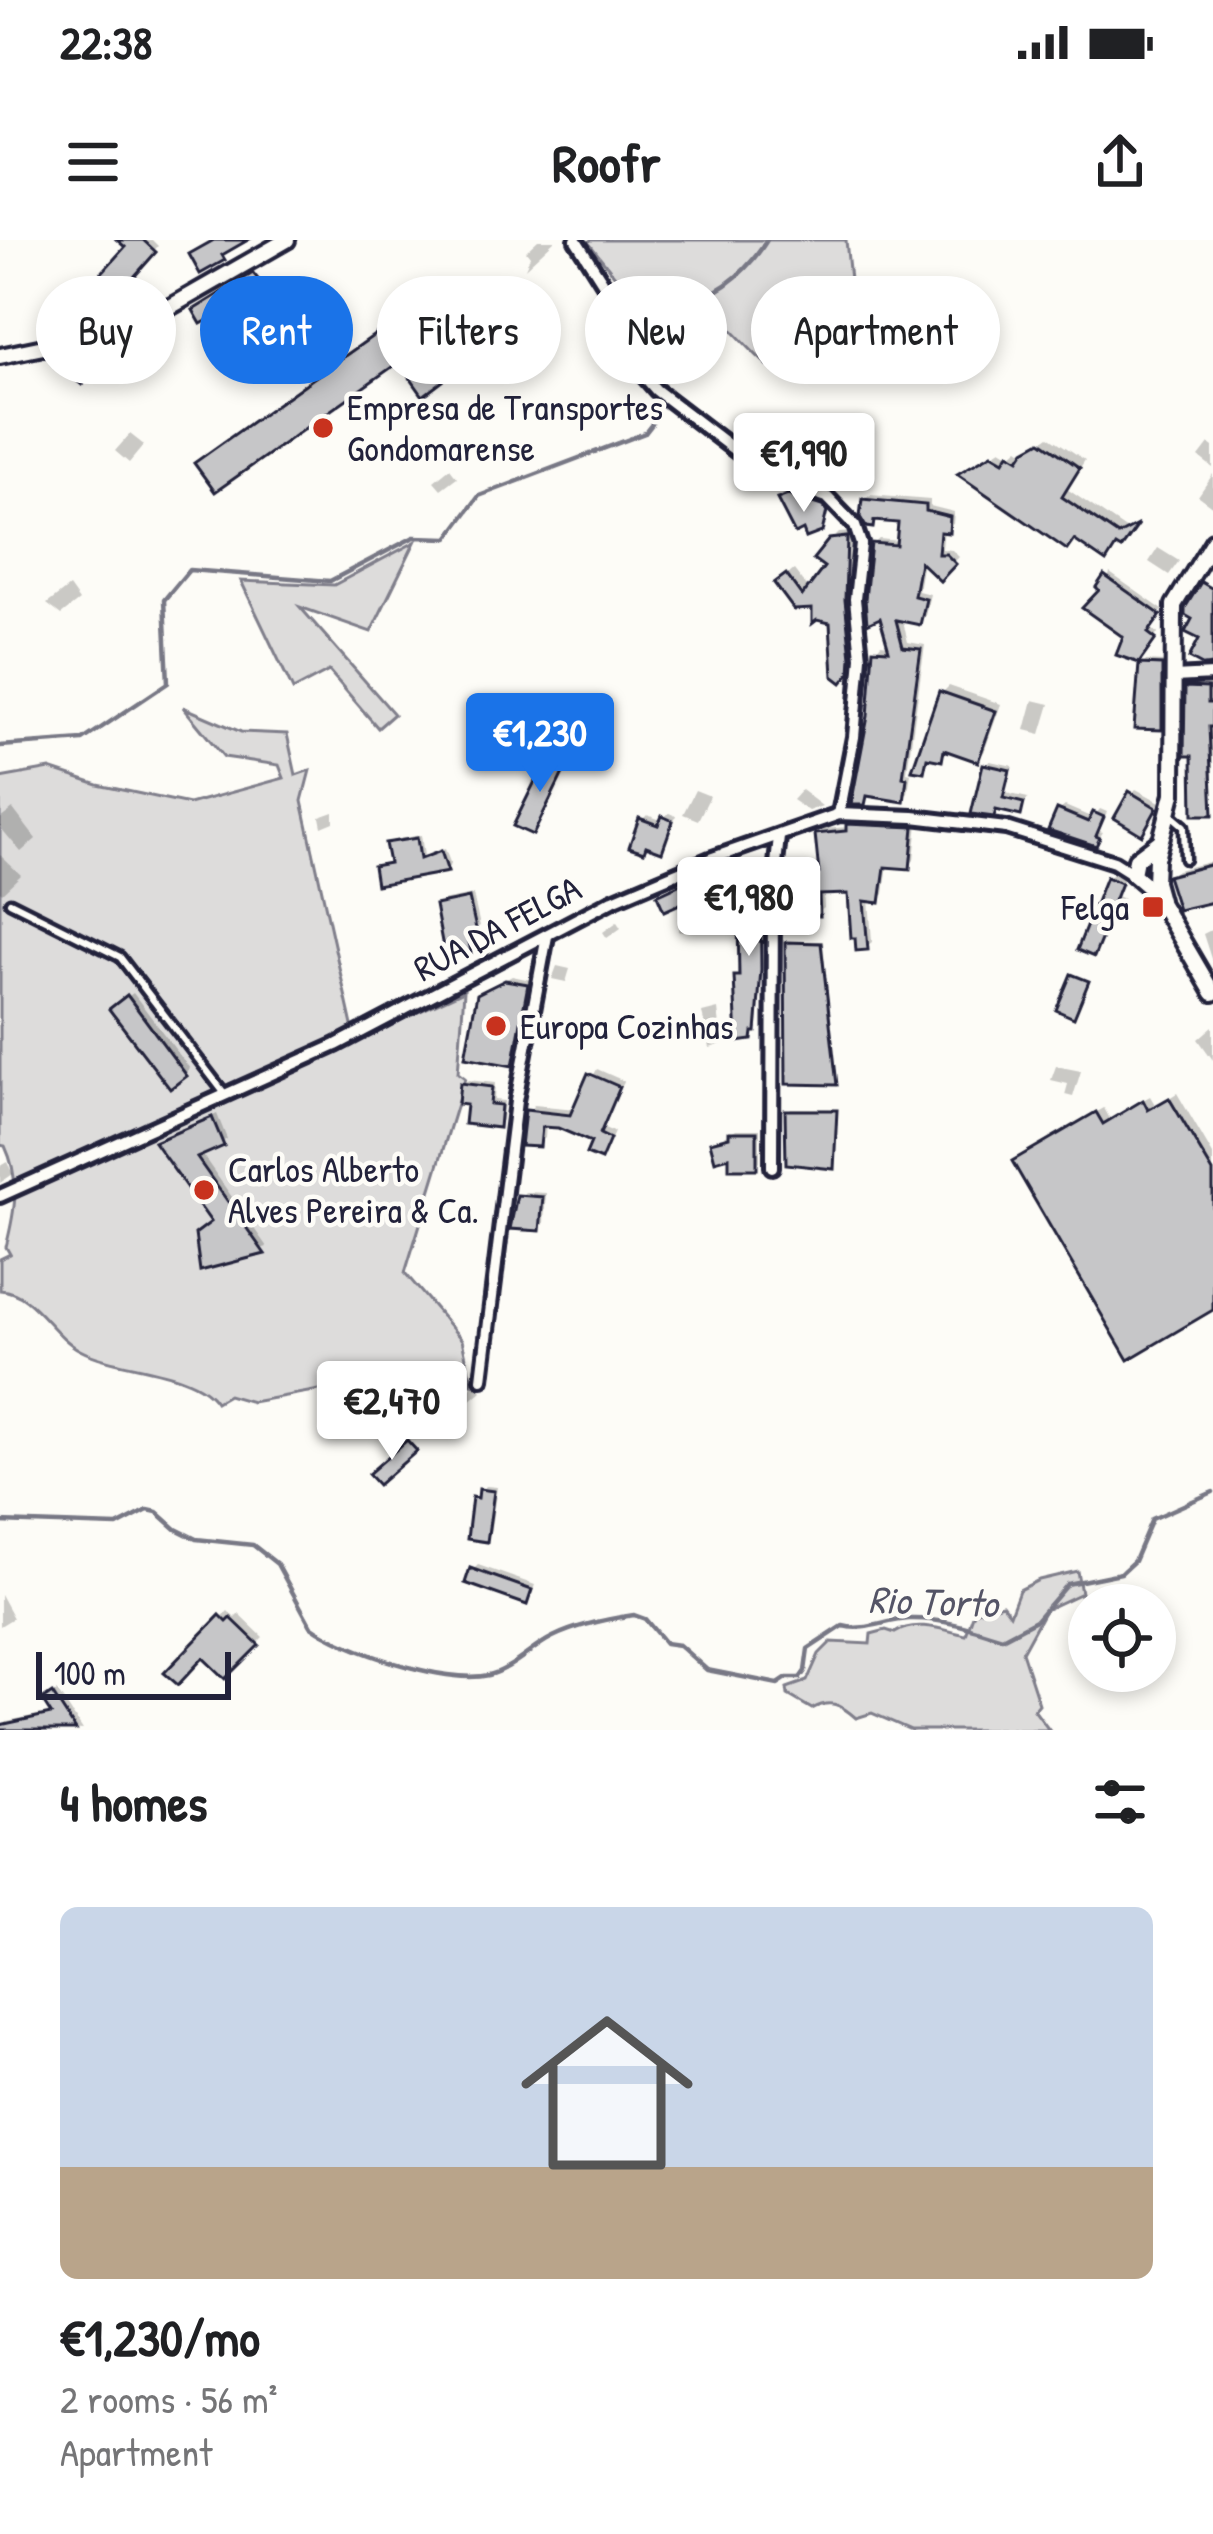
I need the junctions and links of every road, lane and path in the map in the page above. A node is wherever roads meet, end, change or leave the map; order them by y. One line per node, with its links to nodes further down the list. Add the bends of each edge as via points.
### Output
1 (287, 240): 3 (street, via 122,331)
2 (576, 240): 7 (street, via 656,390 774,480 827,497 855,526 861,657)
3 (0, 356)
4 (1213, 542): 6 (street, via 1174,605)
5 (1213, 675): 6 (street)
6 (1174, 677): 8 (street)
7 (839, 814): 9 (street, RUA DA FELGA); 11 (street, RUA DA FELGA, via 1006,829)
8 (1171, 815): 10 (lane, via 1184,826); 11 (street)
9 (779, 837): 13 (street, RUA DA FELGA, via 613,900); 16 (street)
10 (1184, 859)
11 (1144, 868): 14 (street)
12 (10, 902): 15 (lane, via 120,957)
13 (547, 936): 15 (street, RUA DA FELGA); 18 (street, via 516,1101)
14 (1213, 993)
15 (225, 1094): 17 (street, RUA DA FELGA)
16 (772, 1167)
17 (0, 1196)
18 (482, 1379)

